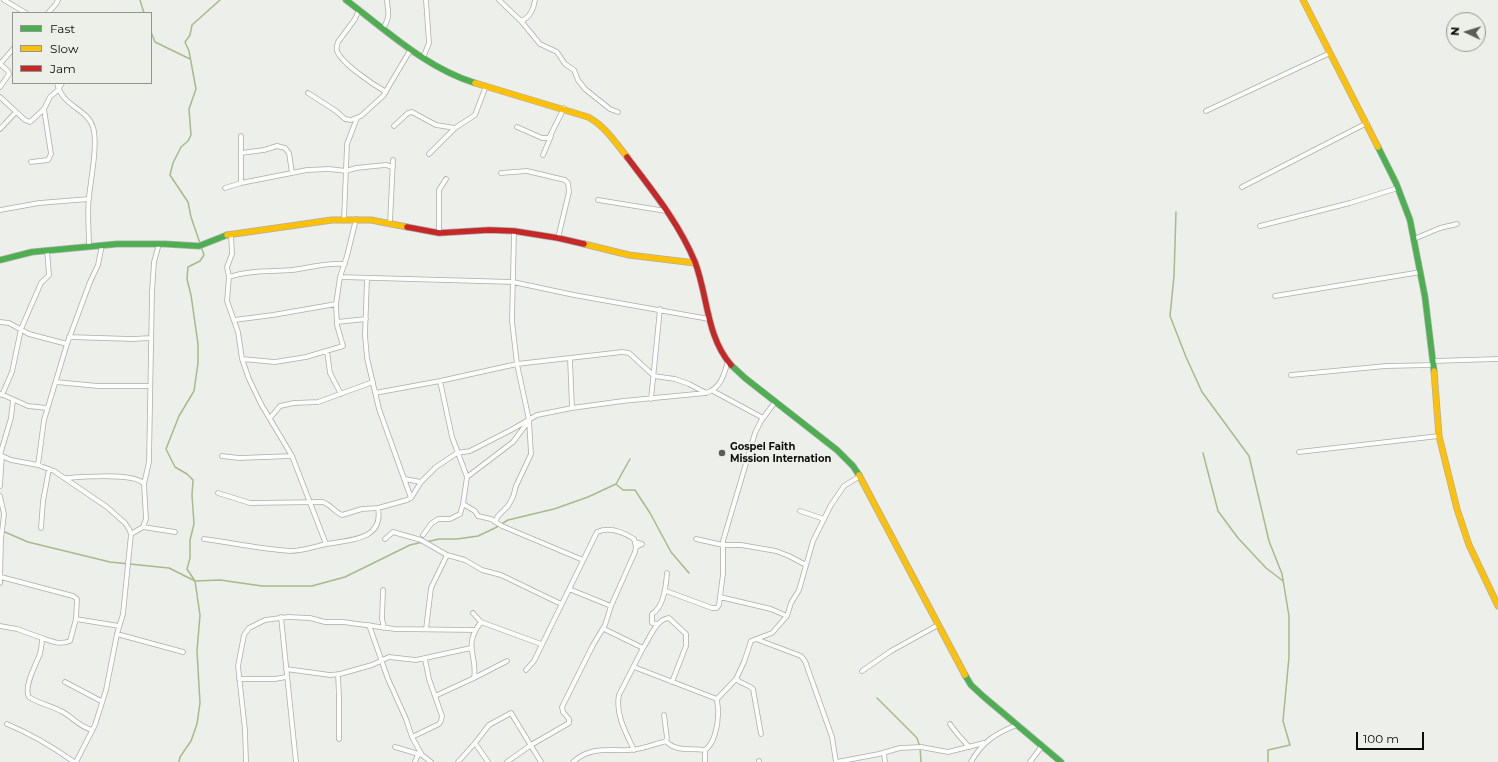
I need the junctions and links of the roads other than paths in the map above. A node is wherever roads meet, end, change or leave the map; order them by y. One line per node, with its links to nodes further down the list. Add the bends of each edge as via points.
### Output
1 (4, 0): 10 (street)
2 (58, 0): 11 (street)
3 (346, 0): 9 (street)
4 (387, 0): 13 (street, via 389,13)
5 (426, 0): 17 (street, via 429,43)
6 (499, 0): 12 (street)
7 (535, 0): 12 (street, via 527,18)
8 (1303, 0): 16 (street)
9 (359, 10): 13 (street); 24 (street, via 336,45 337,51 363,78)
10 (24, 12)
11 (49, 12)
12 (521, 21): 31 (street, via 540,44 557,52 565,64 574,70 585,89 610,109)
13 (383, 29): 14 (street)
14 (411, 49): 17 (street); 24 (street)
15 (12, 50): 18 (street)
16 (1330, 52): 29 (street); 33 (street)
17 (423, 58): 21 (street, via 451,74)
18 (0, 64): 22 (street, via 9,74)
19 (57, 84): 23 (street)
20 (61, 84): 23 (street)
21 (486, 86): 27 (street); 36 (street, via 475,115)
22 (0, 87)
23 (58, 90): 28 (street); 54 (street, via 88,119 93,128 95,144)
24 (386, 92): 32 (street, via 365,114)
25 (308, 93): 32 (street, via 345,119)
26 (0, 97): 30 (street)
27 (564, 108): 39 (street); 57 (street, via 589,118 601,127 624,153)
28 (44, 109): 30 (street, via 30,122); 44 (street, via 51,154 48,160)
29 (1206, 111)
30 (16, 112): 37 (street)
31 (618, 112)
32 (357, 118): 46 (street, via 347,144)
33 (1367, 123): 51 (street); 53 (street)
34 (394, 126): 36 (street, via 412,112 436,125)
35 (517, 127): 39 (street, via 545,139)
36 (455, 128): 41 (street)
37 (0, 129)
38 (241, 136): 40 (street)
39 (551, 136): 42 (street)
40 (241, 153): 47 (street, via 277,146 285,148 289,153); 50 (street)
41 (429, 154)
42 (543, 155)
43 (393, 160): 45 (street)
44 (31, 162)
45 (393, 167): 46 (street, via 374,166); 60 (street)
46 (346, 171): 47 (street, via 323,169); 58 (street)
47 (292, 173): 50 (street)
48 (501, 173): 66 (street, via 533,172 568,183 569,192)
49 (446, 179): 64 (street, via 439,190)
50 (240, 183): 52 (street)
51 (1242, 187)
52 (225, 188)
53 (1398, 188): 62 (street); 67 (street)
54 (89, 199): 56 (street, via 39,203); 70 (street)
55 (598, 200): 57 (street)
56 (0, 210)
57 (666, 211): 73 (street)
58 (344, 219): 59 (street); 65 (street)
59 (356, 219): 60 (street); 74 (street)
60 (390, 223): 64 (street)
61 (1457, 224): 67 (street)
62 (1260, 226)
63 (514, 231): 64 (street); 66 (street); 79 (street)
64 (439, 233)
65 (231, 234): 68 (street, via 201,246); 76 (street, via 232,254 227,268)
66 (558, 238): 73 (street, via 629,255)
67 (1414, 239): 75 (street)
68 (159, 244): 69 (street); 90 (street, via 154,262)
69 (102, 245): 70 (street); 89 (street, via 99,260)
70 (89, 246): 71 (street)
71 (47, 250): 72 (street); 88 (street, via 48,275 41,283)
72 (0, 260)
73 (695, 263): 84 (street)
74 (345, 264): 76 (street, via 332,263); 77 (street)
75 (1421, 272): 80 (street); 97 (street)
76 (229, 277): 85 (street, via 227,301)
77 (340, 277): 78 (street); 81 (street)
78 (366, 279): 79 (street); 83 (street)
79 (513, 282): 82 (street); 98 (street, via 512,321)
80 (1275, 296)
81 (336, 304): 85 (street); 87 (street)
82 (660, 309): 84 (street); 100 (street)
83 (366, 319): 87 (street); 102 (street, via 366,351)
84 (709, 319): 96 (street, via 718,345)
85 (234, 320): 93 (street)
86 (0, 322): 88 (street)
87 (337, 322): 92 (street, via 343,346)
88 (21, 329): 91 (street, via 29,334); 108 (street, via 12,372)
89 (69, 337): 90 (street); 91 (street)
90 (151, 338): 104 (street)
91 (66, 344): 101 (street)
92 (327, 351): 93 (street, via 275,362); 109 (street, via 330,374)
93 (242, 359): 115 (street)
94 (570, 359): 98 (street); 100 (street, via 629,353); 114 (street)
95 (1498, 359): 97 (street)
96 (728, 361): 105 (street, via 723,378); 112 (street)
97 (1433, 363): 99 (street); 118 (street)
98 (517, 364): 103 (street); 117 (street)
99 (1291, 375)
100 (654, 376): 107 (street, via 675,379); 110 (street)
101 (56, 382): 104 (street, via 98,386); 113 (street)
102 (373, 382): 106 (street); 109 (street)
103 (440, 382): 106 (street); 120 (street)
104 (150, 386): 131 (street, via 149,462)
105 (713, 391): 107 (street); 116 (street)
106 (375, 393): 129 (street)
107 (706, 393): 110 (street)
108 (1, 394): 111 (street)
109 (341, 394): 115 (street, via 318,402 280,406)
110 (651, 399): 114 (street)
111 (13, 400): 113 (street, via 28,406); 121 (street)
112 (775, 402): 116 (street); 126 (street, via 837,450)
113 (48, 408): 124 (street, via 42,429)
114 (572, 408): 117 (street, via 537,415)
115 (270, 418): 123 (street)
116 (763, 418): 151 (street, via 750,445)
117 (529, 420): 120 (street, via 470,451); 127 (street, via 513,442); 141 (street, via 531,454 513,497)
118 (1439, 436): 119 (street); 164 (street, via 1457,509 1469,545)
119 (1299, 452)
120 (457, 453): 127 (street); 130 (street, via 436,467)
121 (1, 456): 124 (street); 132 (street)
122 (222, 456): 123 (street)
123 (292, 456): 136 (street)
124 (38, 465): 125 (street)
125 (49, 468): 128 (street); 143 (street)
126 (860, 476): 140 (street, via 844,486); 172 (street)
127 (467, 477): 137 (street)
128 (64, 478): 131 (street, via 112,476 138,479); 145 (street, via 107,507 125,523)
129 (405, 479): 130 (street); 135 (street)
130 (421, 482): 135 (street)
131 (144, 484): 142 (street, via 146,519)
132 (0, 486)
133 (218, 493): 136 (street, via 250,503)
134 (0, 496): 156 (street, via 4,514 0,540)
135 (411, 498): 138 (street)
136 (311, 502): 138 (street, via 329,504 342,515 362,509); 150 (street)
137 (464, 504): 141 (street, via 478,516); 146 (street, via 460,514 450,519 438,519)
138 (378, 508): 150 (street, via 378,520 370,532 358,539)
139 (800, 511): 140 (street)
140 (824, 518): 154 (street, via 813,541)
141 (495, 522): 153 (street)
142 (143, 527): 144 (street); 145 (street)
143 (41, 528)
144 (175, 532)
145 (131, 534): 174 (street, via 123,614)
146 (423, 536)
147 (204, 539): 150 (street, via 291,551)
148 (385, 539): 152 (street, via 391,532 396,532 421,540)
149 (696, 539): 151 (street)
150 (326, 544)
151 (722, 545): 154 (street, via 741,545 776,551); 161 (street)
152 (447, 555): 162 (street, via 501,575); 176 (street, via 431,588)
153 (583, 560): 158 (street); 163 (street, via 597,532 611,530 634,539 636,547 633,559)
154 (806, 566): 166 (street)
155 (667, 573): 160 (street)
156 (1, 576): 157 (street); 168 (street, via 73,596 77,599)
157 (0, 583)
158 (569, 589): 162 (street); 163 (street)
159 (383, 590): 175 (street)
160 (666, 591): 161 (street, via 712,608 717,608); 170 (street, via 656,612 652,614 652,623)
161 (720, 597): 166 (street, via 771,609)
162 (561, 604): 182 (street)
163 (611, 606): 177 (street)
164 (1498, 606)
165 (473, 613): 169 (street)
166 (787, 616): 181 (street, via 772,633)
167 (281, 617): 171 (street, via 304,617 325,622); 190 (street); 196 (street, via 260,622 246,631 238,666)
168 (76, 619): 174 (street); 180 (street, via 70,641 58,643)
169 (481, 622): 178 (street); 182 (street)
170 (657, 624): 184 (street); 199 (street, via 668,618 686,634 686,646)
171 (369, 625): 175 (street); 187 (street)
172 (938, 625): 192 (street, via 891,651); 206 (street, via 972,685)
173 (0, 626): 180 (street)
174 (119, 626): 179 (street)
175 (384, 628): 176 (street)
176 (426, 629): 178 (street)
177 (604, 629): 184 (street); 214 (street, via 593,645 562,707 569,723)
178 (475, 630): 183 (street)
179 (117, 634): 185 (street); 202 (street)
180 (42, 638): 207 (street, via 28,695)
181 (756, 639): 197 (street, via 751,641); 233 (street, via 801,656 805,661 832,737)
182 (541, 644): 191 (street, via 533,662)
183 (471, 648): 186 (street); 195 (street)
184 (643, 648): 189 (street)
185 (183, 652)
186 (424, 659): 187 (street, via 389,657); 200 (street)
187 (383, 660): 193 (street); 209 (street, via 388,679)
188 (507, 661): 195 (street)
189 (634, 666): 199 (street); 218 (street, via 618,701 623,725)
190 (286, 669): 193 (street); 194 (street)
191 (526, 670)
192 (862, 671)
193 (338, 674): 210 (street)
194 (286, 677): 196 (street); 224 (street)
195 (474, 678): 200 (street)
196 (239, 679): 223 (street)
197 (736, 679): 201 (street); 208 (street, via 753,689)
198 (65, 682): 202 (street)
199 (672, 682): 201 (street)
200 (435, 696): 209 (street, via 442,716 441,721)
201 (717, 699): 219 (street, via 717,726 709,747)
202 (102, 701): 207 (street)
203 (664, 715): 211 (street)
204 (7, 724): 222 (street, via 52,746)
205 (950, 724): 217 (street)
206 (1017, 725): 213 (street, via 1002,730); 215 (street)
207 (92, 730): 222 (street)
208 (761, 734)
209 (412, 737): 221 (street)
210 (339, 739)
211 (666, 740): 218 (street); 219 (street, via 670,746 676,748)
212 (475, 743): 214 (street, via 488,725 511,713); 227 (street); 228 (street)
213 (984, 743): 217 (street); 235 (street)
214 (532, 746): 229 (street); 230 (street)
215 (1042, 746): 236 (street); 237 (street)
216 (395, 747): 221 (street)
217 (969, 747): 220 (street, via 948,752 920,747 900,748)
218 (634, 750): 231 (street, via 591,752)
219 (705, 750): 232 (street)
220 (884, 753): 233 (street); 234 (street)
221 (420, 755): 225 (street); 226 (street)
222 (75, 762)
223 (246, 762)
224 (296, 762)
225 (415, 762)
226 (431, 762)
227 (458, 762)
228 (488, 762)
229 (508, 762)
230 (541, 762)
231 (573, 762)
232 (705, 762)
233 (837, 762)
234 (885, 762)
235 (971, 762)
236 (1030, 762)
237 (1061, 762)

